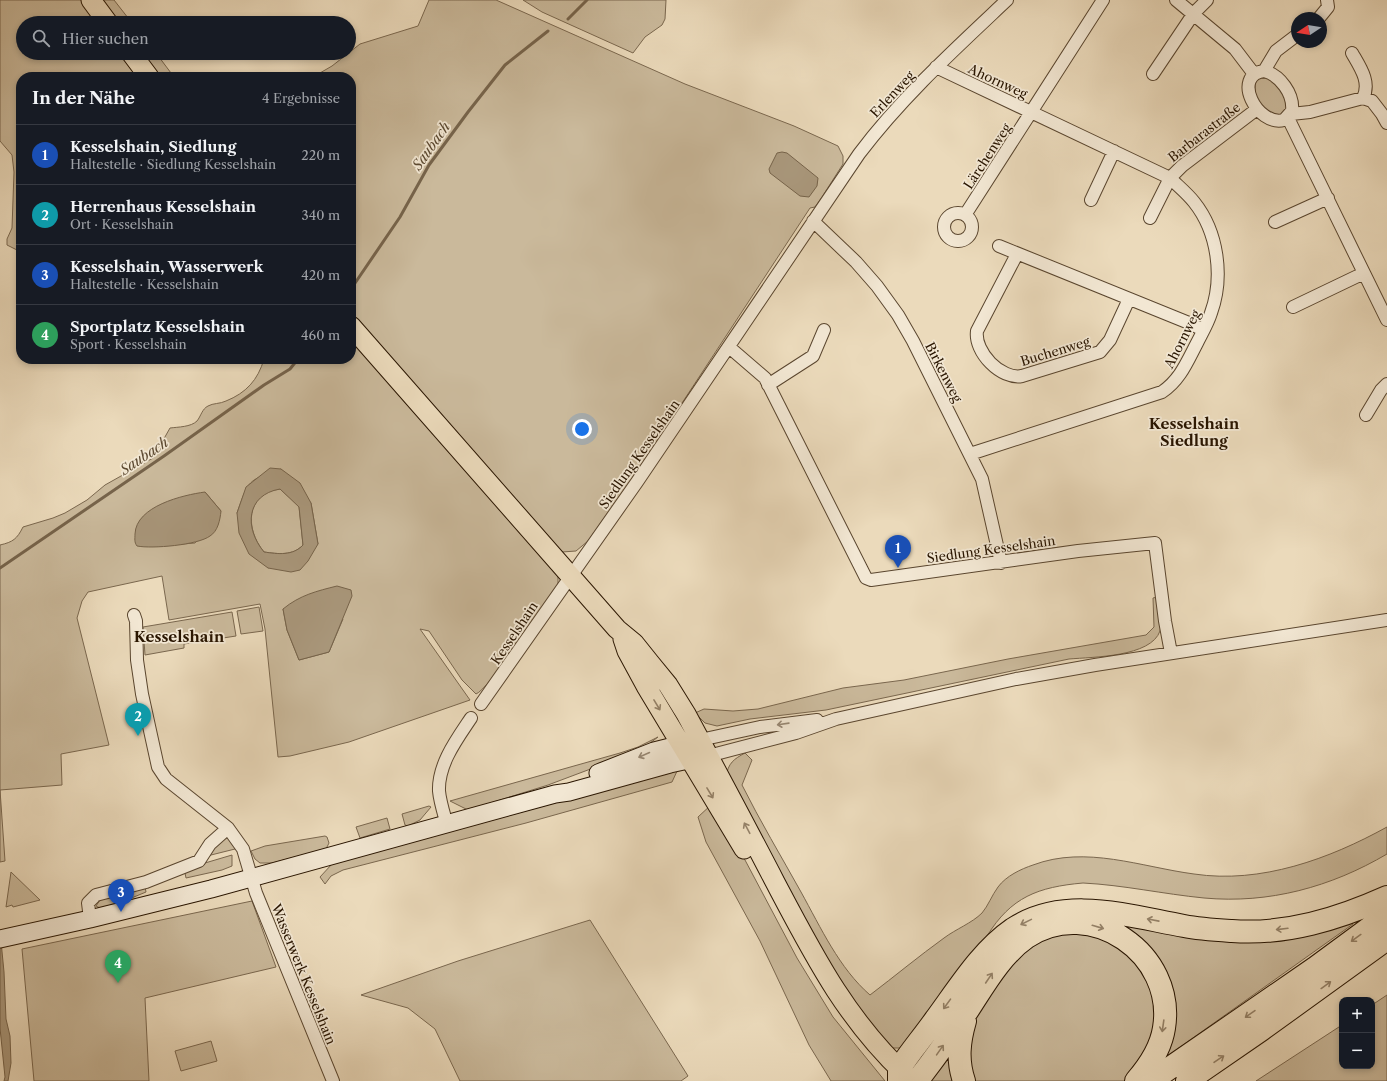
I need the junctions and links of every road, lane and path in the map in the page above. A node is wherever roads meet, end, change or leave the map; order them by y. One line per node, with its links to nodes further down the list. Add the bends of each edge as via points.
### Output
1 (91, 0): 9 (main road)
2 (1007, 0): 13 (street, Erlenweg)
3 (1103, 0): 19 (street, Lärchenweg)
4 (1176, 0): 8 (street)
5 (1207, 0): 8 (street)
6 (1327, 0): 7 (street, via 1328,7)
7 (1324, 12)
8 (1194, 13): 15 (street); 16 (street)
9 (103, 16)
10 (1291, 40): 15 (street, Barbarastraße, via 1276,51)
11 (1352, 52): 17 (street, via 1366,79 1367,90)
12 (136, 60): 14 (main road)
13 (936, 67): 19 (street, Ahornweg); 28 (street, Erlenweg, via 880,126)
14 (145, 72)
15 (1259, 73): 18 (street, Barbarastraße, via 1249,81 1249,89); 20 (street, via 1278,78 1287,90 1293,106)
16 (1152, 74)
17 (1363, 98): 20 (street, Barbarastraße); 21 (street, via 1372,101)
18 (1257, 109): 20 (street, Barbarastraße, via 1275,121); 23 (street, Barbarastraße)
19 (1031, 112): 22 (street, Ahornweg); 26 (street, Lärchenweg)
20 (1289, 116): 24 (street)
21 (1387, 123)
22 (1114, 151): 23 (street, Ahornweg); 25 (street)
23 (1170, 178): 27 (street); 37 (street, Ahornweg, via 1194,202 1205,219 1215,249 1218,284 1212,312)
24 (1328, 198): 29 (street); 32 (street)
25 (1091, 200)
26 (965, 215)
27 (1150, 218)
28 (813, 221): 39 (street, Siedlung Kesselshain); 43 (street, Birkenweg, via 856,262 898,315)
29 (1276, 222)
30 (999, 246): 31 (street)
31 (1017, 254): 33 (street); 33 (street, Buchenweg, via 977,331 976,339 986,359 1007,375 1015,378 1100,352 1110,340)
32 (1364, 273): 34 (street); 35 (street)
33 (1129, 299): 37 (street)
34 (1293, 307)
35 (1387, 320)
36 (824, 330): 41 (street, via 813,356)
37 (1203, 330): 43 (street, Ahornweg, via 1182,373 1162,392)
38 (356, 332): 45 (main road)
39 (729, 347): 41 (street, Siedlung Kesselshain, via 765,378); 45 (street, Siedlung Kesselshain)
40 (1387, 384): 42 (street)
41 (768, 385): 44 (street, Siedlung Kesselshain, via 866,578 871,580)
42 (1366, 415)
43 (970, 454): 44 (street, Birkenweg, via 986,490)
44 (1001, 563): 48 (street, Siedlung Kesselshain, via 1155,543)
45 (570, 576): 49 (street, Kesselshain); 52 (main road, via 620,632 634,643 668,685 678,699)
46 (134, 615): 54 (street, via 142,694 158,767 166,779)
47 (1387, 620): 48 (street)
48 (1171, 653): 51 (street, via 1016,679)
49 (481, 704)
50 (471, 718): 53 (street, via 447,756 439,782 440,800)
51 (836, 719): 52 (street, via 796,733); 52 (street, one-way to 52, via 760,727)
52 (695, 750): 53 (main road, via 569,792); 62 (main road, via 822,970 858,1024)
53 (447, 825): 55 (main road)
54 (228, 828): 55 (street, via 243,849); 58 (street, via 210,844 199,861 146,882 96,895 88,903)
55 (251, 878): 58 (main road); 63 (street, Wasserwerk Kesselshain)
56 (1387, 898): 62 (highway, one-way to 62, via 1321,923 1263,931 1186,927 1101,911 1070,910 1049,913 1027,921 1001,938 979,962)
57 (1387, 915): 67 (highway, one-way to 67)
58 (90, 919): 59 (main road)
59 (0, 939)
60 (1387, 939): 68 (highway, one-way to 60)
61 (968, 1010): 64 (highway, one-way to 61); 65 (highway, via 960,1041 959,1058); 66 (highway, one-way to 66, via 1008,953 1028,937 1068,923 1096,926 1113,932 1132,944 1148,961 1160,983 1163,998 1164,1028 1158,1047)
62 (901, 1078)
63 (333, 1081)
64 (917, 1081)
65 (964, 1081)
66 (1136, 1081)
67 (1151, 1081)
68 (1187, 1081)

